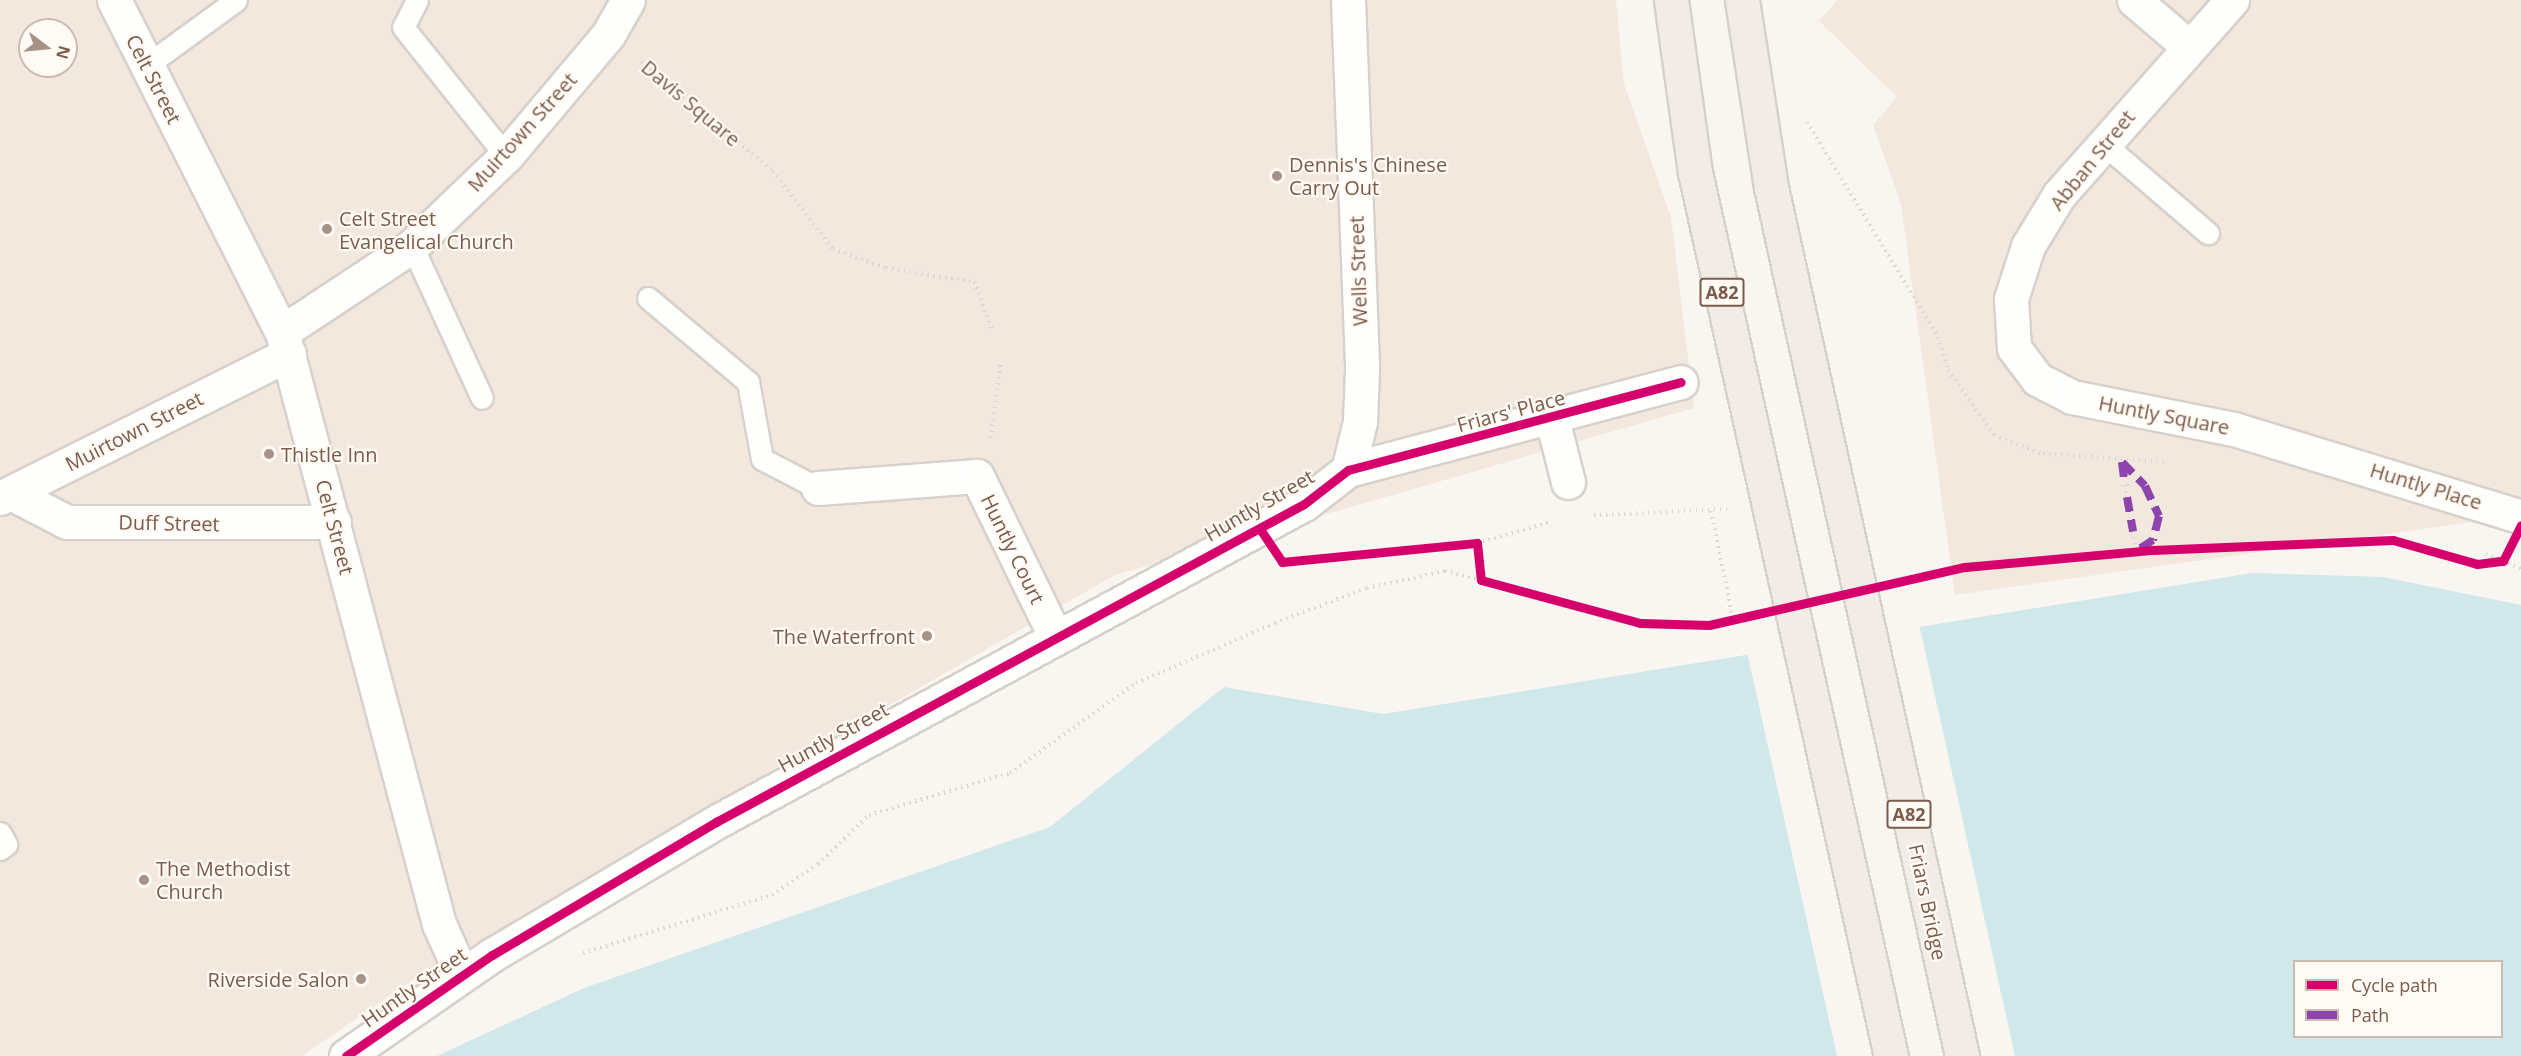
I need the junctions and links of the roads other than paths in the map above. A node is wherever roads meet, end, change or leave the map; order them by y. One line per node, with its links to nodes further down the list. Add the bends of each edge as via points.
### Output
1 (114, 0): 11 (street, Celt Street)
2 (236, 0): 11 (lane)
3 (417, 0): 13 (lane, via 403,27)
4 (628, 0): 13 (street, Muirtown Street, via 608,35)
5 (1348, 0): 23 (street, Wells Street, via 1362,369 1360,422)
6 (1671, 0): 34 (highway, A82, via 1695,171)
7 (1742, 0): 35 (highway, Friars Bridge / A82, via 1757,120)
8 (2134, 0): 10 (street)
9 (2232, 0): 10 (street, Abban Street)
10 (2189, 47): 12 (street, Abban Street)
11 (147, 65): 17 (street, Celt Street)
12 (2104, 144): 14 (lane); 18 (street, Abban Street, via 2059,195 2028,246 2011,299)
13 (506, 156): 15 (street, Muirtown Street)
14 (2208, 233)
15 (412, 246): 17 (street, Muirtown Street); 20 (lane)
16 (648, 298): 25 (lane, via 748,382 762,459)
17 (285, 343): 26 (street, Muirtown Street); 28 (street, Celt Street)
18 (2014, 348): 22 (street, Huntly Square, via 2037,378 2072,397 2235,429)
19 (1681, 382): 21 (street, Friars' Place)
20 (482, 398)
21 (1552, 419): 23 (street, Friars' Place); 24 (street)
22 (2330, 457): 27 (street, Huntly Place)
23 (1348, 470): 29 (street, Huntly Street, via 1304,504)
24 (1568, 482)
25 (818, 488): 29 (street, Huntly Court, via 977,476)
26 (6, 495): 28 (street, Duff Street, via 67,522)
27 (2521, 517)
28 (334, 522): 32 (street, Celt Street, via 439,924)
29 (1055, 636): 32 (street, Huntly Street, via 716,822)
30 (0, 833): 31 (lane, via 6,844)
31 (0, 849)
32 (462, 975): 33 (street, Huntly Street)
33 (346, 1056)
34 (1891, 1056)
35 (1962, 1056)

